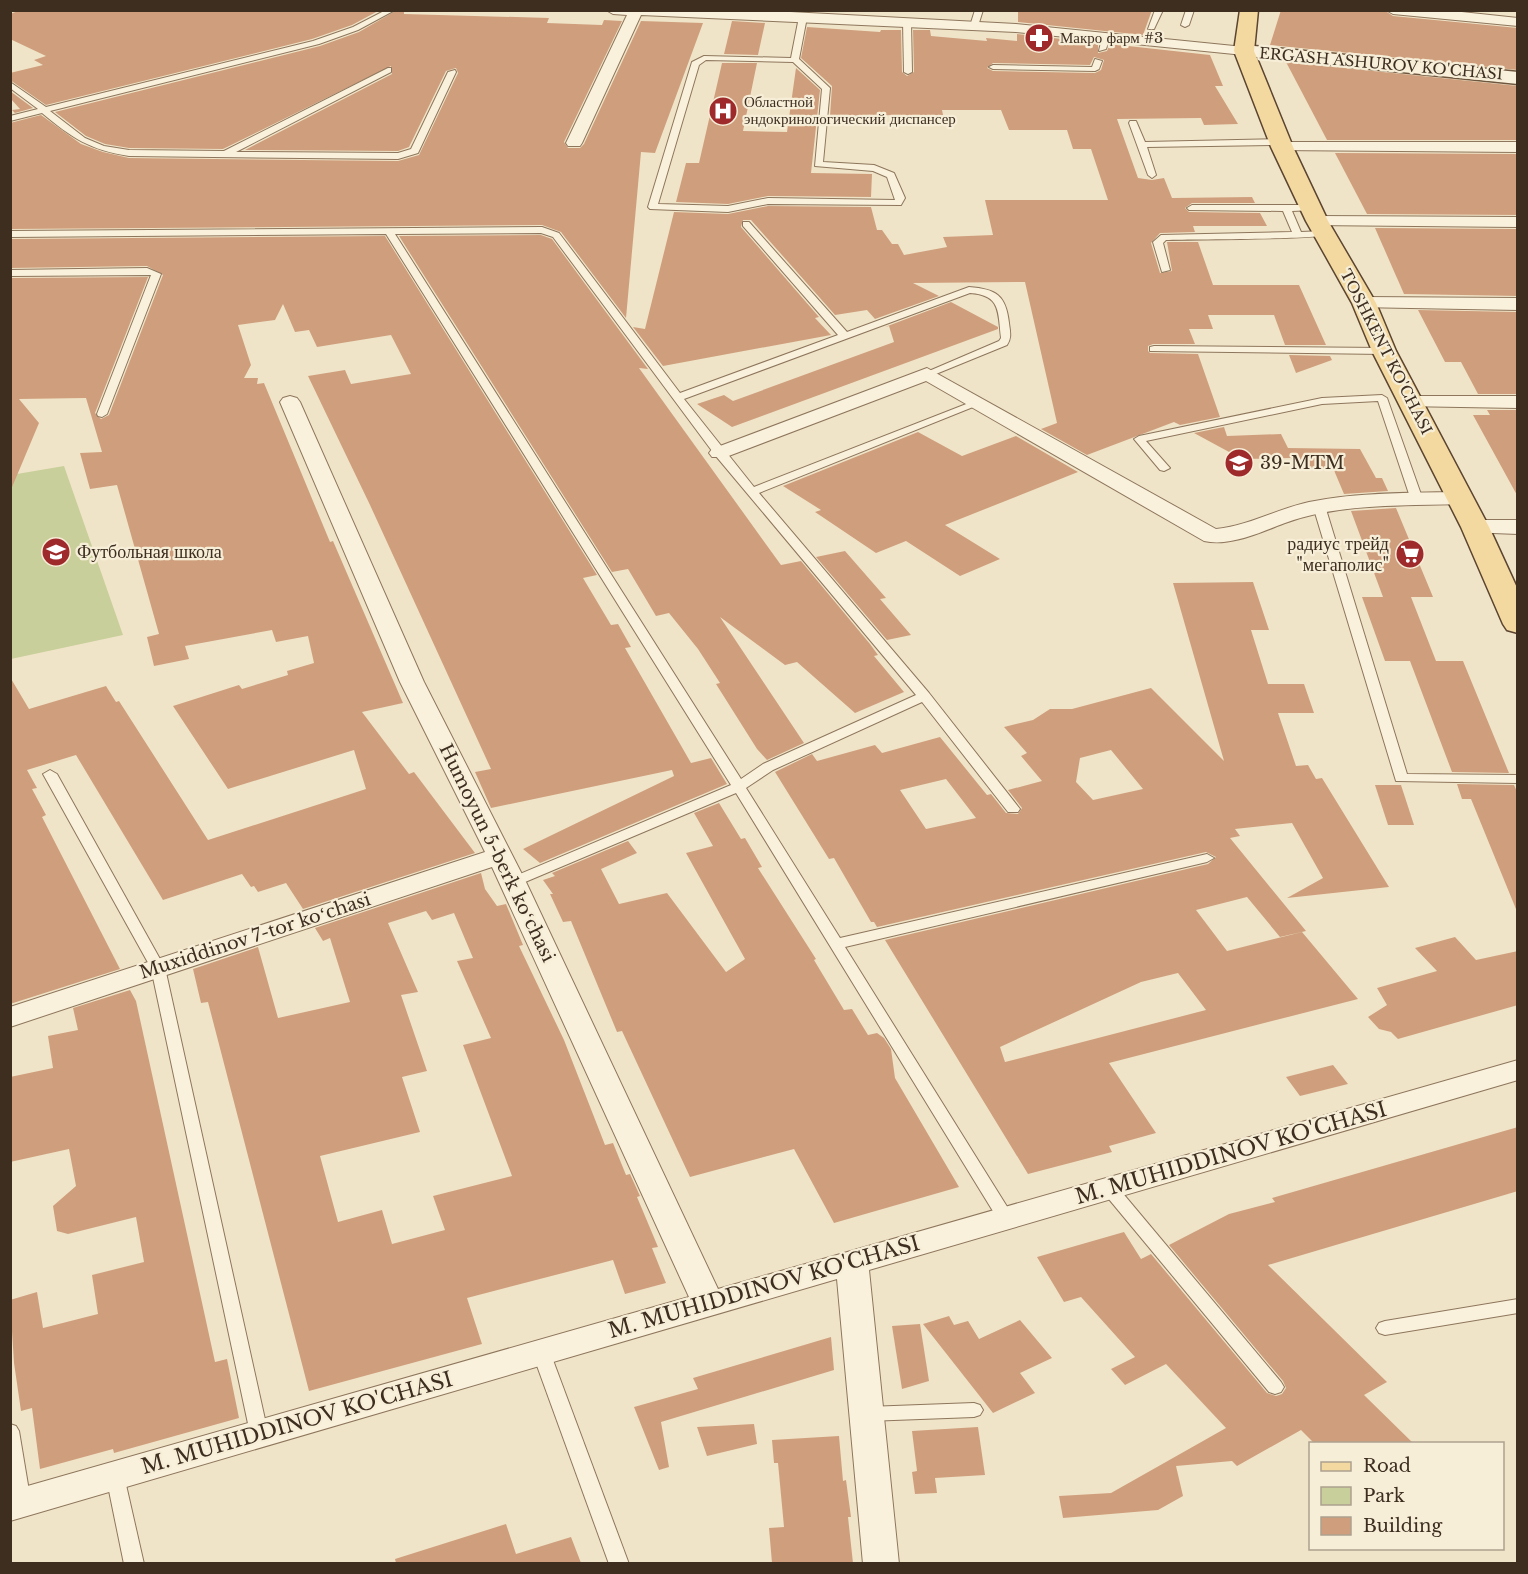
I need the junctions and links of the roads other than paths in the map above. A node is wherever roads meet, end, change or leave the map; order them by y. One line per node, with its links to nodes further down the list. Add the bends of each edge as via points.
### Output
1 (392, 10): 26 (lane, via 354,30 290,49)
2 (613, 10): 8 (street)
3 (979, 10): 15 (lane)
4 (1159, 10): 16 (lane)
5 (1190, 10): 14 (lane)
6 (1249, 10): 17 (main road, TOSHKENT KO'CHASI)
7 (1393, 10): 13 (street)
8 (636, 11): 9 (street); 29 (street)
9 (655, 11): 11 (street)
10 (832, 14): 11 (street); 12 (street)
11 (803, 17): 18 (lane)
12 (907, 22): 15 (street); 23 (lane)
13 (1518, 22)
14 (1185, 25)
15 (974, 26): 17 (street, via 1104,43)
16 (1151, 27)
17 (1244, 51): 24 (street, ERGASH ASHUROV KO'CHASI); 30 (main road, TOSHKENT KO'CHASI)
18 (795, 60): 18 (lane, via 826,88 818,164 874,168 891,175 900,198 898,203 768,201 728,209 653,207 695,64 704,58)
19 (1098, 61): 20 (lane, via 1095,69)
20 (993, 67)
21 (388, 70): 33 (lane)
22 (452, 72): 33 (lane, via 415,151 409,155)
23 (909, 72)
24 (1518, 78)
25 (10, 84): 26 (lane)
26 (44, 110): 27 (lane); 33 (lane, via 87,145 107,151)
27 (10, 118)
28 (1133, 123): 31 (lane)
29 (574, 143)
30 (1281, 144): 31 (lane); 32 (street); 39 (main road, TOSHKENT KO'CHASI)
31 (1142, 145): 34 (lane)
32 (1518, 147)
33 (224, 155)
34 (1152, 175)
35 (1192, 208): 36 (lane)
36 (1286, 208): 39 (lane); 39 (lane)
37 (1518, 222): 39 (street)
38 (746, 224): 46 (lane)
39 (1312, 225): 42 (lane, via 1164,237 1158,243); 44 (main road, TOSHKENT KO'CHASI)
40 (388, 230): 41 (lane); 50 (lane, via 542,230 556,235); 68 (lane)
41 (10, 234)
42 (1166, 270)
43 (10, 273): 55 (lane, via 156,274)
44 (1364, 303): 45 (street); 48 (main road, TOSHKENT KO'CHASI)
45 (1518, 304)
46 (845, 336): 49 (lane, via 969,291 995,295 1004,319 1003,343); 50 (lane)
47 (1154, 349): 48 (lane)
48 (1384, 351): 52 (main road, TOSHKENT KO'CHASI)
49 (927, 374): 54 (street); 56 (street)
50 (676, 398): 56 (lane)
51 (290, 402): 70 (street, Humoyun 5-berk koʻchasi, via 412,682)
52 (1410, 402): 53 (street); 59 (main road, TOSHKENT KO'CHASI)
53 (1518, 402)
54 (978, 403): 58 (lane); 61 (street, via 1204,534 1234,534)
55 (102, 414)
56 (719, 453): 58 (lane)
57 (1164, 468): 60 (lane, via 1139,439 1322,401 1382,398)
58 (752, 492): 65 (lane)
59 (1460, 498): 60 (street); 62 (main road, TOSHKENT KO'CHASI)
60 (1417, 500): 61 (street)
61 (1319, 506): 67 (lane, via 1401,778)
62 (1475, 527): 63 (street); 64 (main road, TOSHKENT KO'CHASI)
63 (1518, 527)
64 (1518, 624)
65 (924, 696): 68 (lane, via 768,767); 69 (lane)
66 (50, 774): 74 (lane)
67 (1518, 779)
68 (739, 787): 72 (lane); 73 (lane)
69 (1014, 809)
70 (499, 856): 72 (street, Humoyun 5-berk koʻchasi); 74 (street, Muxiddinov 7-tor koʻchasi)
71 (1207, 858): 73 (lane)
72 (513, 882): 80 (street, Humoyun 5-berk koʻchasi)
73 (837, 944): 78 (lane)
74 (158, 968): 75 (street, Muxiddinov 7-tor koʻchasi); 88 (lane)
75 (10, 1017)
76 (1518, 1070): 77 (street, M. MUHIDDINOV KO'CHASI)
77 (1109, 1188): 78 (street, M. MUHIDDINOV KO'CHASI); 84 (lane)
78 (1005, 1217): 79 (street, M. MUHIDDINOV KO'CHASI)
79 (852, 1262): 80 (street, M. MUHIDDINOV KO'CHASI); 86 (street)
80 (708, 1303): 83 (street, M. MUHIDDINOV KO'CHASI)
81 (1518, 1306): 82 (lane)
82 (1385, 1328)
83 (541, 1352): 88 (street, M. MUHIDDINOV KO'CHASI); 92 (lane)
84 (1275, 1387)
85 (975, 1410): 86 (lane)
86 (865, 1414): 93 (street)
87 (10, 1431): 90 (lane)
88 (259, 1433): 89 (street, M. MUHIDDINOV KO'CHASI)
89 (115, 1476): 90 (street, M. MUHIDDINOV KO'CHASI); 91 (lane)
90 (16, 1505)
91 (134, 1563)
92 (619, 1563)
93 (881, 1563)

